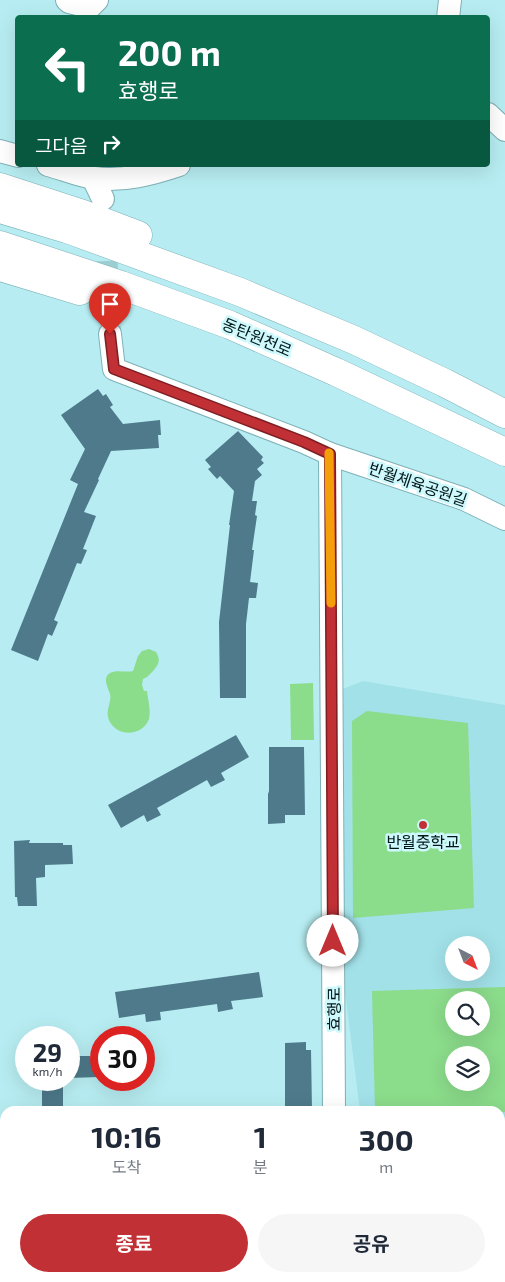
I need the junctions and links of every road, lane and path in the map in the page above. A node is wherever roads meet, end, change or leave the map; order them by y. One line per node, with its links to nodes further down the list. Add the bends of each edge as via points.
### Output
1 (67, 0): 2 (street, via 90,7)
2 (97, 0)
3 (450, 0): 4 (street)
4 (448, 15)
5 (0, 151): 6 (street)
6 (15, 155)
7 (55, 167): 9 (street)
8 (172, 167): 9 (street, via 119,179)
9 (93, 178): 11 (street)
10 (0, 187): 15 (main road, via 150,239)
11 (103, 199)
12 (0, 208): 15 (main road)
13 (0, 245): 16 (main road, 동탄원천로)
14 (0, 267): 16 (main road, via 144,311)
15 (206, 279): 18 (main road, via 354,340)
16 (196, 312): 19 (main road, 동탄원천로, via 336,372)
17 (110, 334): 20 (street, via 114,369)
18 (505, 414)
19 (505, 452)
20 (330, 454): 21 (street, 반월체육공원길, via 464,499); 22 (street, 효행로)
21 (505, 519)
22 (334, 1106)

